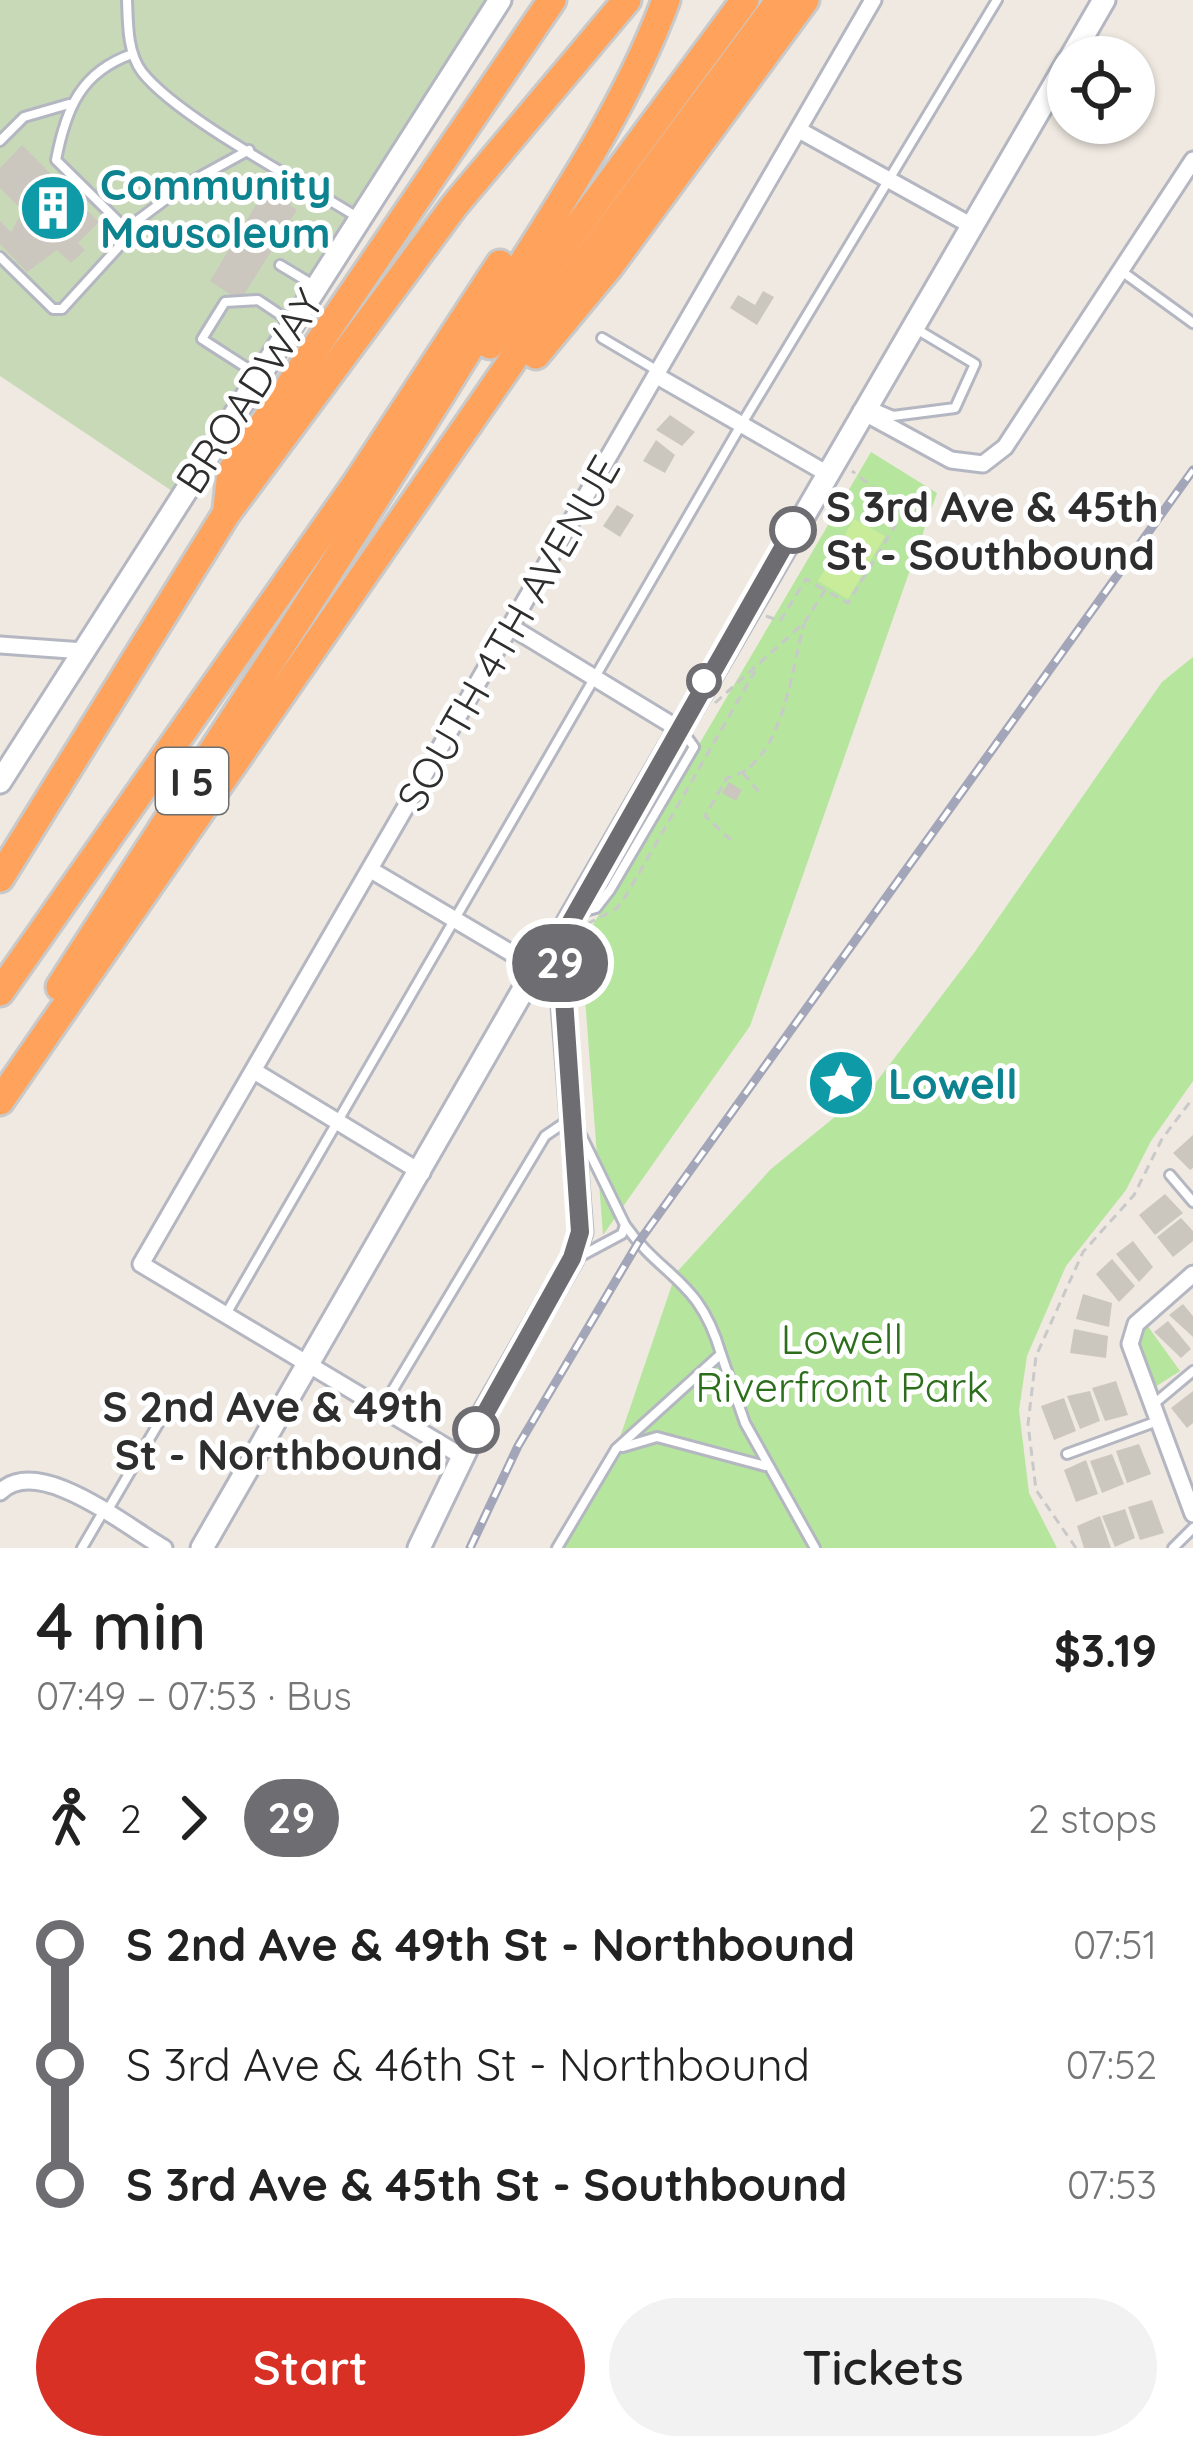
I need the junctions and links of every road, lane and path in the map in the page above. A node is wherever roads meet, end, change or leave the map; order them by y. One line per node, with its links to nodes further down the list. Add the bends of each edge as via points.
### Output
1 (127, 0): 14 (lane)
2 (500, 0): 23 (street, BROADWAY)
3 (552, 0): 40 (highway, via 231,472)
4 (627, 0): 40 (highway, via 454,206)
5 (650, 0): 62 (highway, via 634,42 493,276)
6 (666, 0): 39 (highway, via 590,152)
7 (745, 0): 39 (highway, I 5)
8 (780, 0): 41 (highway)
9 (805, 0): 41 (highway, via 654,206)
10 (873, 0): 17 (street, SOUTH 4TH AVENUE)
11 (997, 0): 21 (lane)
12 (1104, 0): 13 (street)
13 (1083, 36)
14 (133, 54): 16 (lane, via 94,73); 19 (lane, via 172,98)
15 (1047, 97): 24 (street)
16 (71, 103): 18 (lane, via 24,117); 25 (lane, via 56,160)
17 (799, 130): 21 (street); 34 (street, SOUTH 4TH AVENUE)
18 (0, 141)
19 (249, 150): 23 (lane); 25 (lane)
20 (1193, 160): 22 (street)
21 (889, 180): 24 (street); 37 (lane)
22 (1187, 181): 28 (street)
23 (359, 219): 29 (street, BROADWAY)
24 (972, 226): 32 (street)
25 (126, 230): 26 (lane, via 62,309)
26 (0, 257)
27 (280, 265): 29 (lane)
28 (1118, 269): 31 (lane); 36 (street, via 1005,447 982,464 951,460)
29 (316, 287): 30 (street, BROADWAY)
30 (292, 323): 35 (street, BROADWAY); 35 (lane, via 258,300 225,302 202,339)
31 (1193, 323)
32 (912, 326): 36 (street); 36 (lane, via 975,364 955,408 893,416)
33 (602, 338): 34 (lane)
34 (658, 374): 37 (street); 45 (street, SOUTH 4TH AVENUE)
35 (259, 376): 47 (street, BROADWAY)
36 (863, 408): 38 (street)
37 (741, 424): 38 (street); 49 (lane)
38 (830, 467): 42 (path, via 881,492 896,516 848,603); 43 (street)
39 (387, 483): 64 (highway, I 5)
40 (226, 514): 58 (highway)
41 (397, 524): 66 (highway)
42 (825, 590): 43 (path, via 806,579 776,622); 44 (path)
43 (748, 605): 50 (street)
44 (805, 622): 48 (path); 52 (path, via 770,745)
45 (512, 627): 49 (street); 57 (street, SOUTH 4TH AVENUE)
46 (0, 645): 47 (street)
47 (84, 651): 53 (street, BROADWAY)
48 (759, 664): 50 (path, via 704,714); 60 (path, via 627,894 603,919)
49 (595, 678): 51 (street); 59 (lane)
50 (691, 705): 51 (street)
51 (677, 728): 56 (street); 60 (lane, via 694,747 610,890)
52 (742, 772): 54 (path); 55 (path, via 727,778 705,816)
53 (0, 782)
54 (761, 794)
55 (731, 840)
56 (610, 845): 60 (street); 61 (street, via 569,900)
57 (371, 871): 59 (street); 63 (street, SOUTH 4TH AVENUE)
58 (0, 878)
59 (451, 920): 61 (street); 67 (lane)
60 (567, 924): 61 (street)
61 (543, 966): 68 (street); 69 (street)
62 (0, 992)
63 (254, 1071): 67 (street); 75 (street, SOUTH 4TH AVENUE, via 141,1264)
64 (0, 1081)
65 (1193, 1098): 96 (path, via 1134,1195 1083,1252 1036,1356 1028,1424 1036,1490)
66 (0, 1101)
67 (334, 1120): 69 (street); 75 (lane)
68 (575, 1123): 72 (lane); 73 (street, via 582,1211); 80 (lane, via 564,1120 545,1136)
69 (422, 1173): 77 (street)
70 (1170, 1175): 71 (lane)
71 (1193, 1202)
72 (625, 1225): 73 (lane, via 622,1234); 76 (lane, via 711,1318)
73 (572, 1258): 84 (street)
74 (1193, 1274): 81 (street, via 1136,1324 1130,1344)
75 (225, 1315): 77 (street)
76 (721, 1354): 82 (lane); 85 (lane)
77 (308, 1365): 80 (street); 92 (street)
78 (1193, 1371): 81 (lane)
79 (168, 1406): 87 (lane)
80 (381, 1410): 84 (street)
81 (1152, 1415): 83 (lane); 88 (street)
82 (616, 1449): 85 (lane, via 657,1437); 94 (lane)
83 (1067, 1454)
84 (463, 1457): 93 (street)
85 (766, 1466): 95 (lane)
86 (0, 1492): 87 (street, via 16,1479 45,1479)
87 (104, 1513): 90 (lane); 91 (street)
88 (1193, 1514)
89 (1193, 1528): 97 (lane)
90 (82, 1548)
91 (164, 1548)
92 (202, 1548)
93 (419, 1548)
94 (557, 1548)
95 (815, 1548)
96 (1076, 1548)
97 (1173, 1548)

